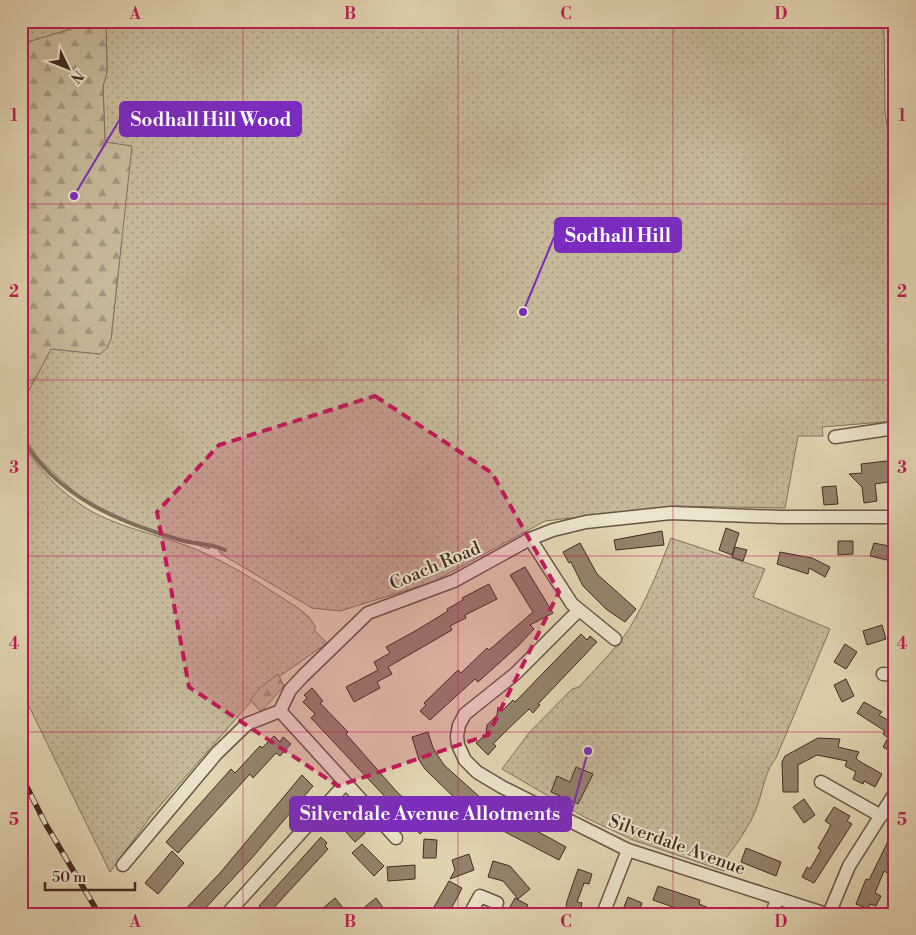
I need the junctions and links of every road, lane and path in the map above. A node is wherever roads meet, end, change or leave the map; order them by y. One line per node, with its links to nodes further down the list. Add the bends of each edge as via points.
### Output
1 (895, 428): 2 (street)
2 (836, 437)
3 (895, 517): 4 (street, Coach Road, via 671,513 586,522)
4 (530, 539): 5 (street); 7 (street, Coach Road, via 475,571 368,613 290,690)
5 (578, 611): 6 (street); 13 (street, Silverdale Avenue, via 515,674 465,714 458,729 458,745 468,764 488,780)
6 (615, 639)
7 (280, 711): 9 (street); 14 (street, via 247,724 223,747)
8 (821, 782): 11 (street)
9 (345, 784): 12 (street); 17 (street)
10 (895, 793): 11 (street)
11 (881, 816): 21 (street, via 849,866)
12 (396, 838)
13 (628, 850): 15 (street, Silverdale Avenue); 19 (street)
14 (123, 865)
15 (777, 899): 20 (street); 21 (street, Silverdale Avenue)
16 (497, 903): 18 (street, via 480,896)
17 (227, 914)
18 (470, 914)
19 (603, 914)
20 (772, 914)
21 (828, 914)

